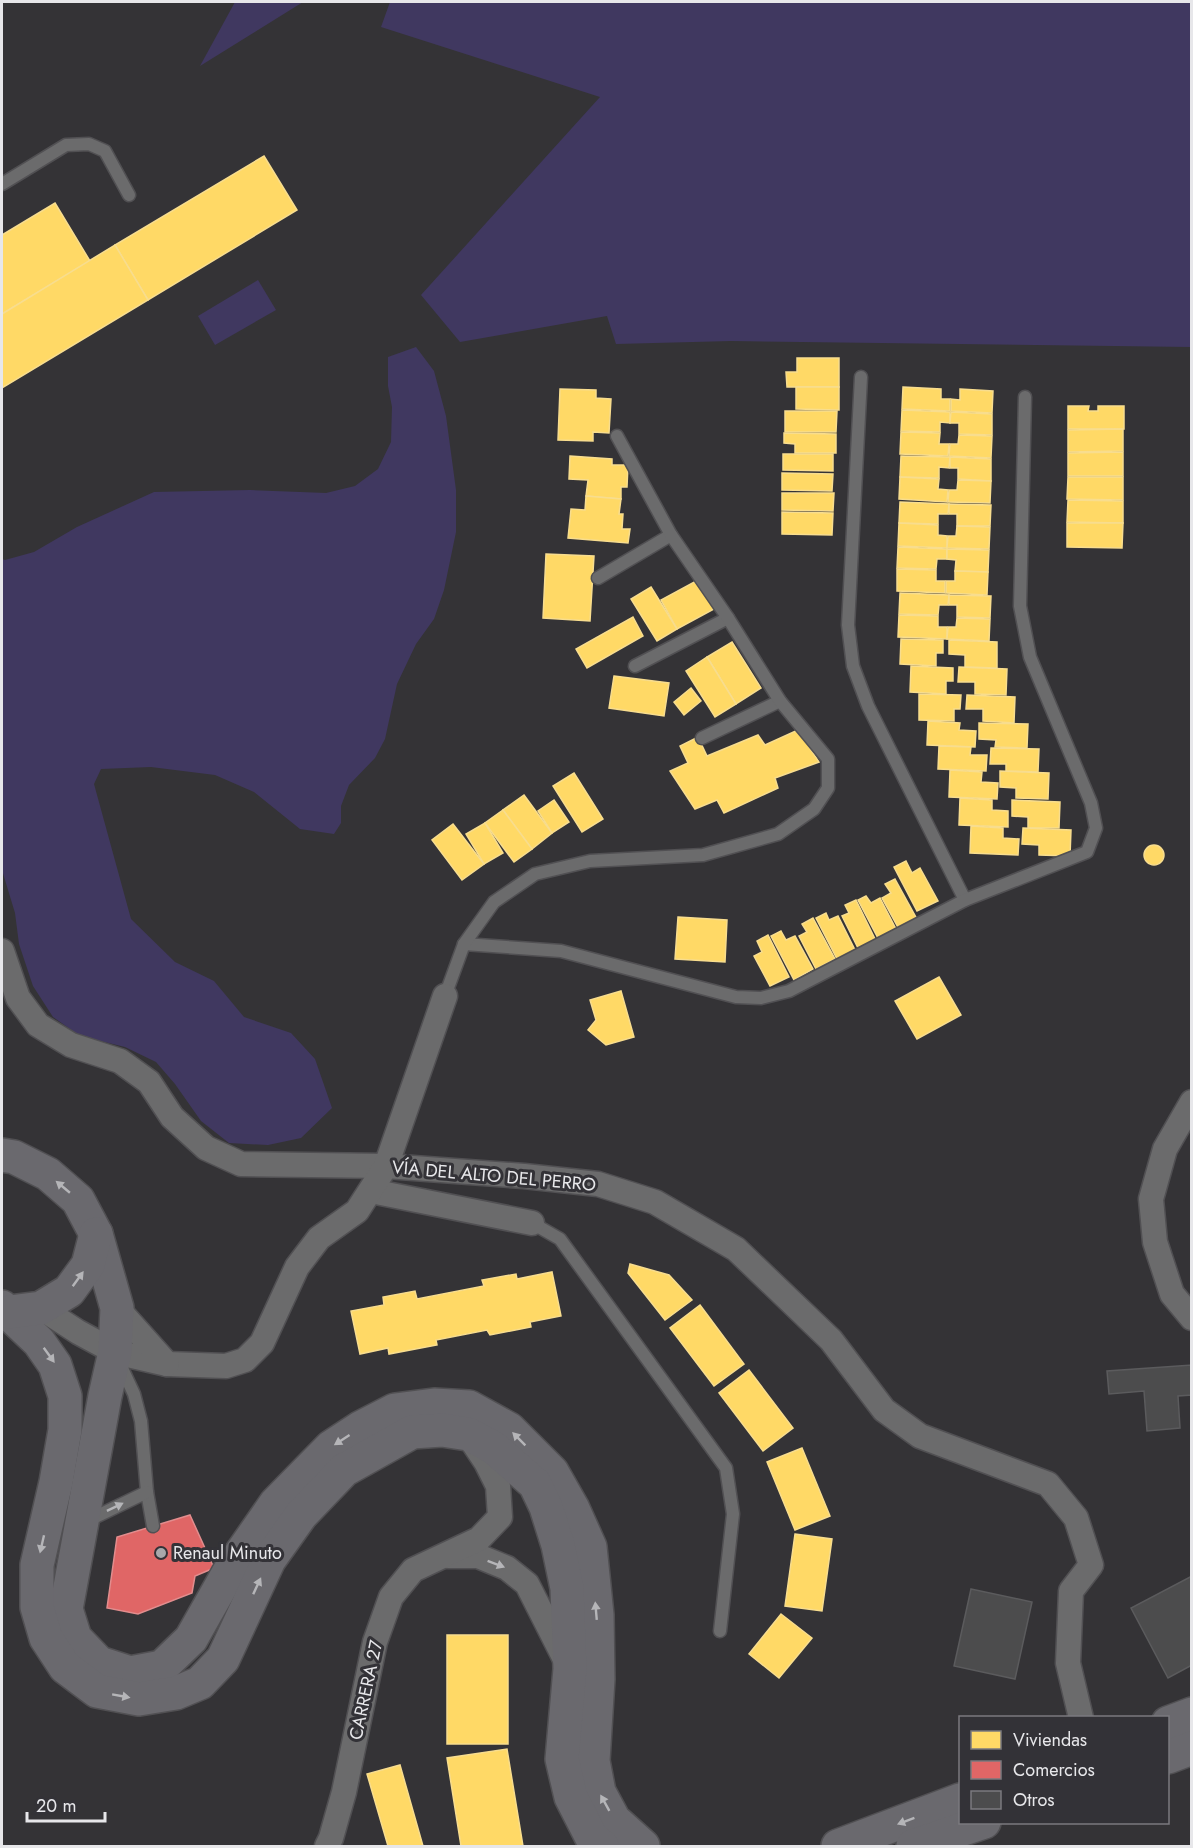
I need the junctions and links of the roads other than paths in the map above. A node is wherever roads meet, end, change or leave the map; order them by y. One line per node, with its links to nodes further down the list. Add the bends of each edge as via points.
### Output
1 (2, 184): 2 (lane, via 66,146 89,144 105,151)
2 (129, 195)
3 (861, 377): 12 (lane, via 848,625 853,666 868,706)
4 (1025, 397): 12 (lane, via 1020,606 1030,657 1091,804 1096,828 1087,852)
5 (617, 436): 6 (lane)
6 (671, 535): 7 (lane); 8 (lane)
7 (598, 578)
8 (728, 618): 9 (lane); 10 (lane)
9 (635, 666)
10 (780, 701): 11 (lane); 13 (lane, via 828,759 828,788 814,809 778,834 703,855 590,861 535,873 494,902)
11 (702, 738)
12 (965, 900): 13 (lane, via 789,991 761,998 735,997 561,951)
13 (464, 944): 15 (lane)
14 (2, 951): 18 (street, VÍA DEL ALTO DEL PERRO, via 18,998 38,1025 71,1045 120,1061 149,1082 172,1117 206,1148 241,1164)
15 (445, 996): 18 (street)
16 (1191, 1102): 25 (street, via 1164,1149 1151,1199 1155,1242 1172,1294)
17 (2, 1155): 21 (main road, one-way to 17, via 78,1200 48,1174 14,1156)
18 (386, 1166): 19 (street); 36 (street, VÍA DEL ALTO DEL PERRO, via 598,1184 655,1202 735,1249 831,1340 884,1410 920,1436 1048,1484 1076,1518 1091,1565 1071,1591 1068,1663)
19 (371, 1191): 20 (street); 27 (street, via 357,1211 313,1245 297,1267 262,1343 245,1360 226,1366)
20 (532, 1223): 33 (lane, via 560,1239 726,1468 733,1514)
21 (96, 1234): 22 (main road, one-way to 21, via 69,1291 88,1265); 23 (main road)
22 (41, 1308): 24 (main road); 26 (street)
23 (117, 1308): 26 (main road); 27 (street)
24 (5, 1310): 28 (main road, one-way to 28, via 39,1342 56,1365 65,1396 65,1430 37,1565 37,1607 46,1638 65,1667 97,1691 139,1699 176,1693 200,1683 223,1659 269,1560 300,1515 344,1470 412,1432 442,1430)
25 (1191, 1318)
26 (115, 1352): 27 (street); 29 (lane, via 141,1421); 30 (main road)
27 (167, 1364)
28 (468, 1434): 32 (street, CARRERA 27, via 498,1486 500,1517 479,1539); 34 (main road, via 494,1448 535,1484 546,1507 567,1588)
29 (147, 1492): 30 (lane, one-way to 29); 31 (lane)
30 (83, 1523): 44 (main road, one-way to 30, via 615,1820 598,1792 593,1761 597,1615 590,1547 552,1472 509,1429 469,1407 434,1405 395,1410 331,1447 276,1503 233,1565 191,1639 162,1667 129,1673 99,1663 75,1638 66,1609)
31 (153, 1526)
32 (439, 1556): 34 (street, CARRERA 27, one-way to 34, via 478,1556 507,1568 527,1584); 42 (street, CARRERA 27, via 413,1570 391,1597 375,1642)
33 (720, 1631)
34 (570, 1669): 43 (main road, via 562,1759 571,1797 592,1838)
35 (1191, 1714): 37 (main road)
36 (1081, 1716)
37 (1169, 1722)
38 (1191, 1748): 39 (main road)
39 (1169, 1756)
40 (959, 1800): 45 (main road, one-way to 45)
41 (978, 1824): 46 (main road)
42 (331, 1844)
43 (602, 1846)
44 (643, 1846)
45 (838, 1846)
46 (913, 1846)

